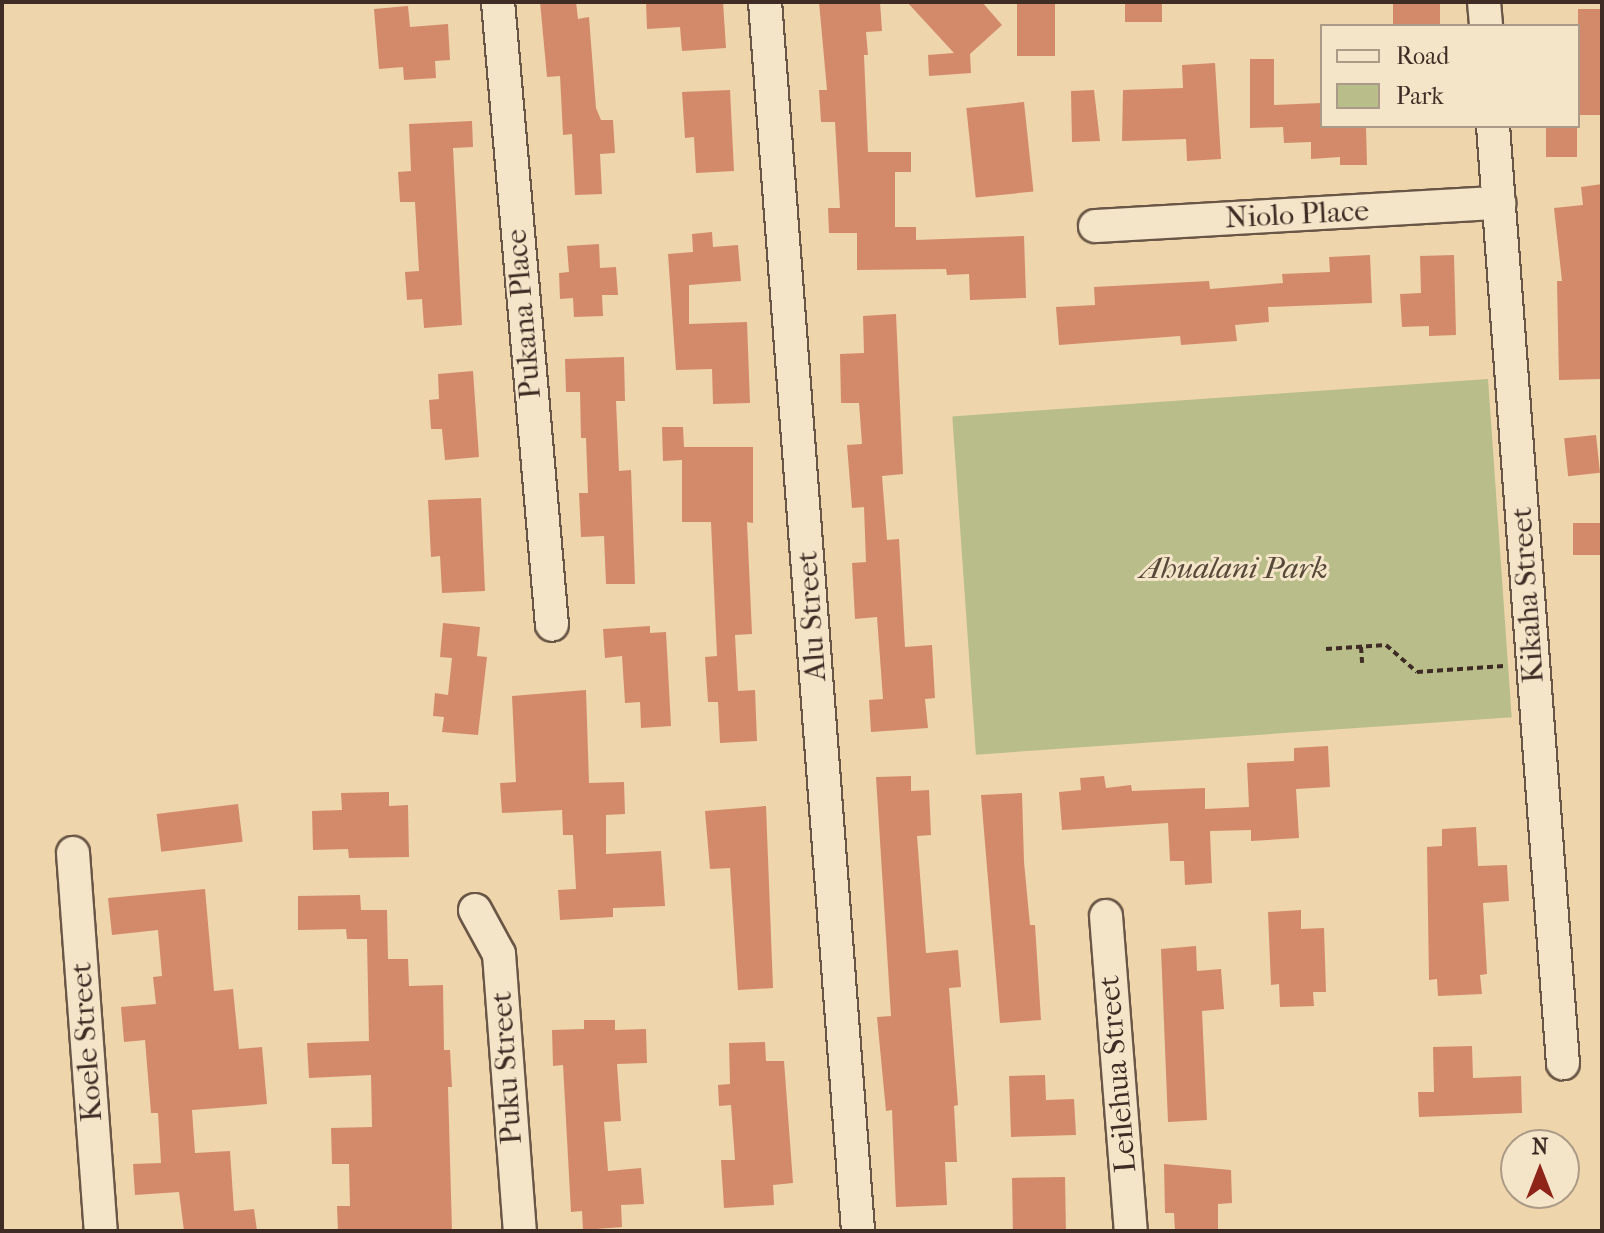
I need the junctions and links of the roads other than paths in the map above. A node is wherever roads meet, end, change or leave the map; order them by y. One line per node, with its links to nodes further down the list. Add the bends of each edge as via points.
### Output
1 (498, 2): 8 (street, Pukana Place)
2 (765, 2): 15 (street, Alu Street)
3 (1484, 2): 4 (street)
4 (1486, 24)
5 (1493, 128): 6 (street, Kikaha Street)
6 (1499, 203): 7 (street, Niolo Place); 12 (street, Kikaha Street)
7 (1095, 226)
8 (552, 625)
9 (73, 853): 13 (street, Koele Street)
10 (475, 910): 14 (street, Puku Street, via 499,954)
11 (1106, 916): 16 (street, Leilehua Street)
12 (1563, 1063)
13 (101, 1231)
14 (520, 1231)
15 (858, 1231)
16 (1131, 1231)

